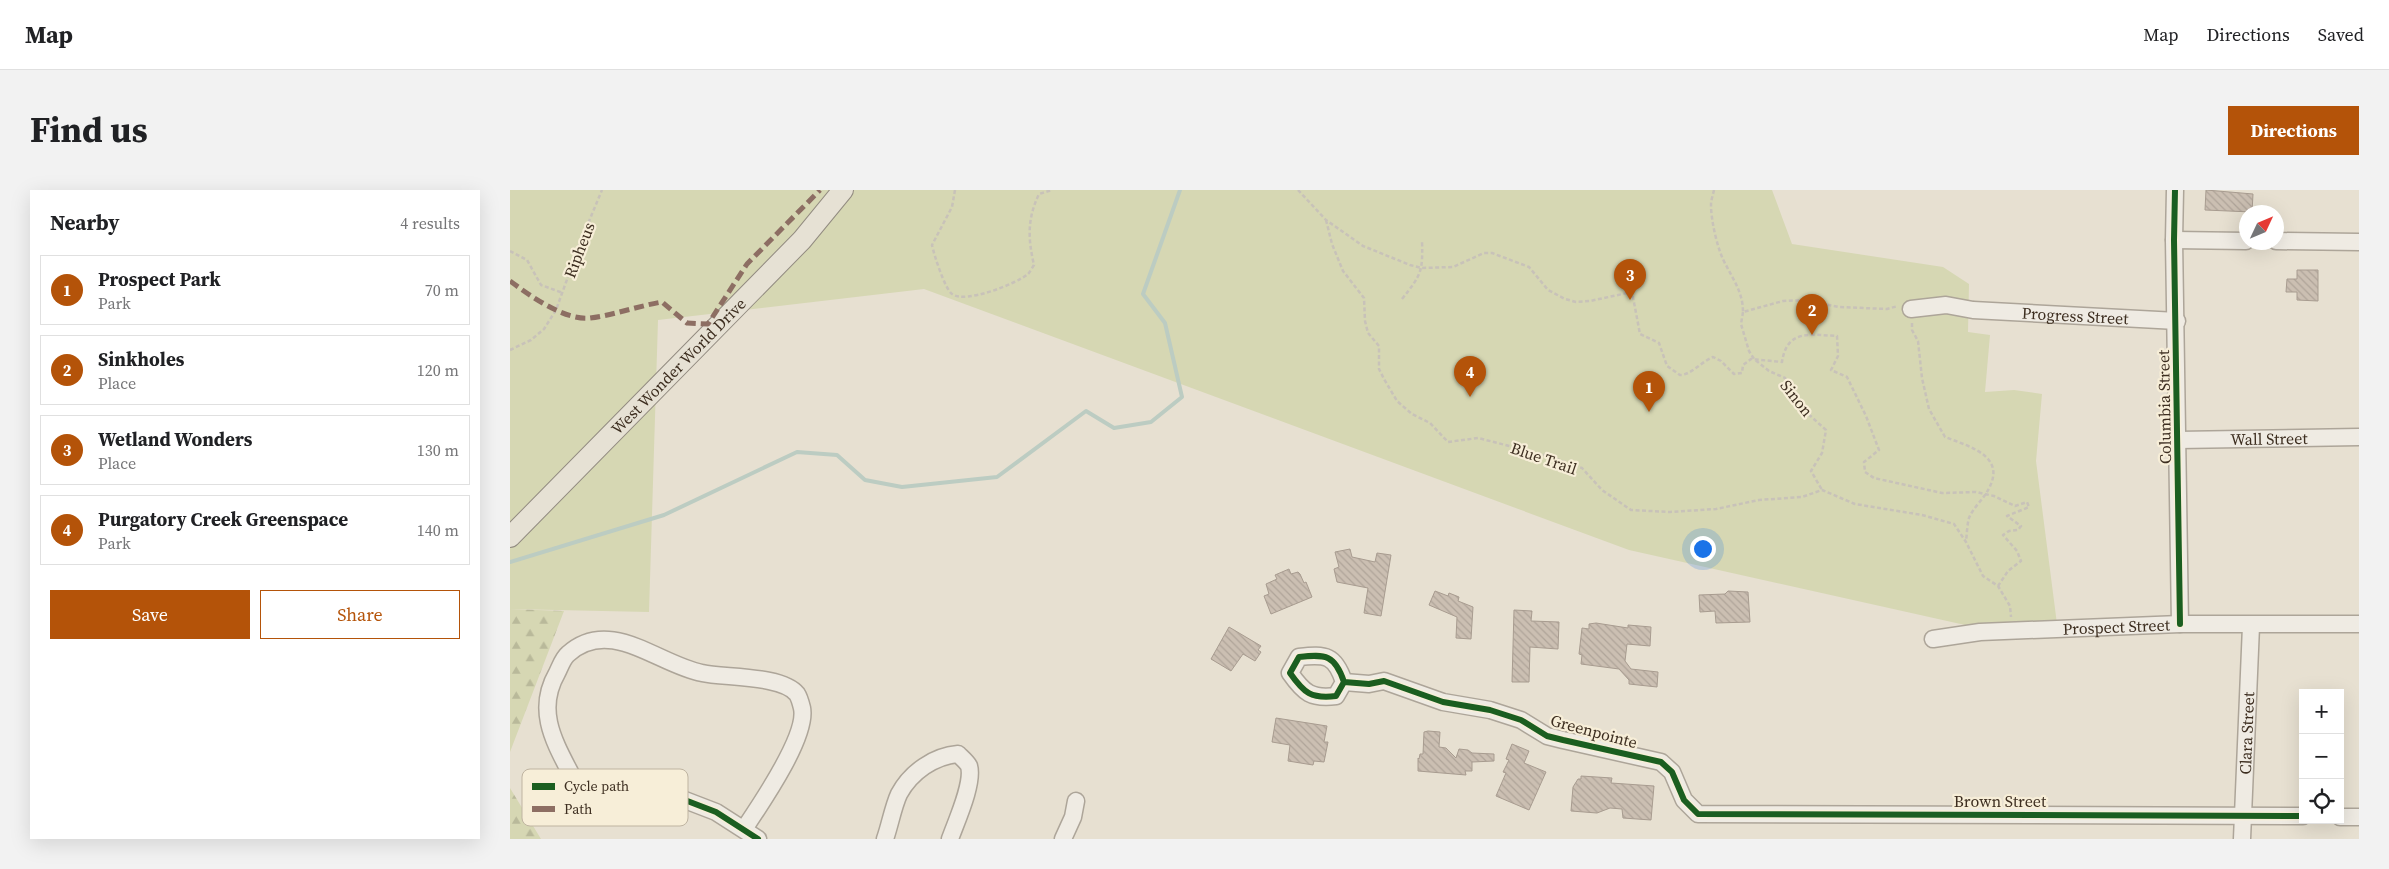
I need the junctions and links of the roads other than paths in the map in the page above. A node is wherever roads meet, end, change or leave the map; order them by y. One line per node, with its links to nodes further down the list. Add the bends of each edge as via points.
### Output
1 (843, 190): 11 (main road, West Wonder World Drive, via 802,240)
2 (2175, 190): 3 (street, Columbia Street)
3 (2174, 240): 4 (street); 8 (street, Columbia Street)
4 (2239, 241)
5 (2284, 241): 6 (street)
6 (2359, 242)
7 (1911, 309): 8 (street, Progress Street, via 1946,306)
8 (2176, 321): 10 (street, Columbia Street)
9 (2359, 437): 10 (street, Wall Street)
10 (2178, 440): 12 (street, Columbia Street)
11 (510, 538)
12 (2180, 624): 14 (street, Prospect Street); 15 (street, Prospect Street, via 2012,631)
13 (2359, 624): 14 (street, Prospect Street)
14 (2251, 626): 21 (street, Clara Street)
15 (1933, 639)
16 (1344, 682): 20 (street, Greenpointe, via 1369,684 1384,681 1443,702 1490,710 1521,720 1547,736 1661,762 1672,772 1684,800)
17 (568, 769): 25 (street, via 547,720 550,686 567,655 583,643 608,640 635,645 701,673 753,678 788,687 797,694 802,722 795,742)
18 (688, 801): 25 (street, via 716,812)
19 (1076, 801): 29 (street)
20 (1698, 814): 21 (street, Brown Street)
21 (2243, 815): 22 (street, Brown Street); 30 (street, Clara Street)
22 (2299, 816)
23 (2344, 817): 24 (street)
24 (2359, 817)
25 (744, 830): 26 (street)
26 (758, 839)
27 (886, 839): 28 (street, via 899,794 911,778 935,759 958,754 968,764 970,774)
28 (950, 839)
29 (1063, 839)
30 (2242, 839)

